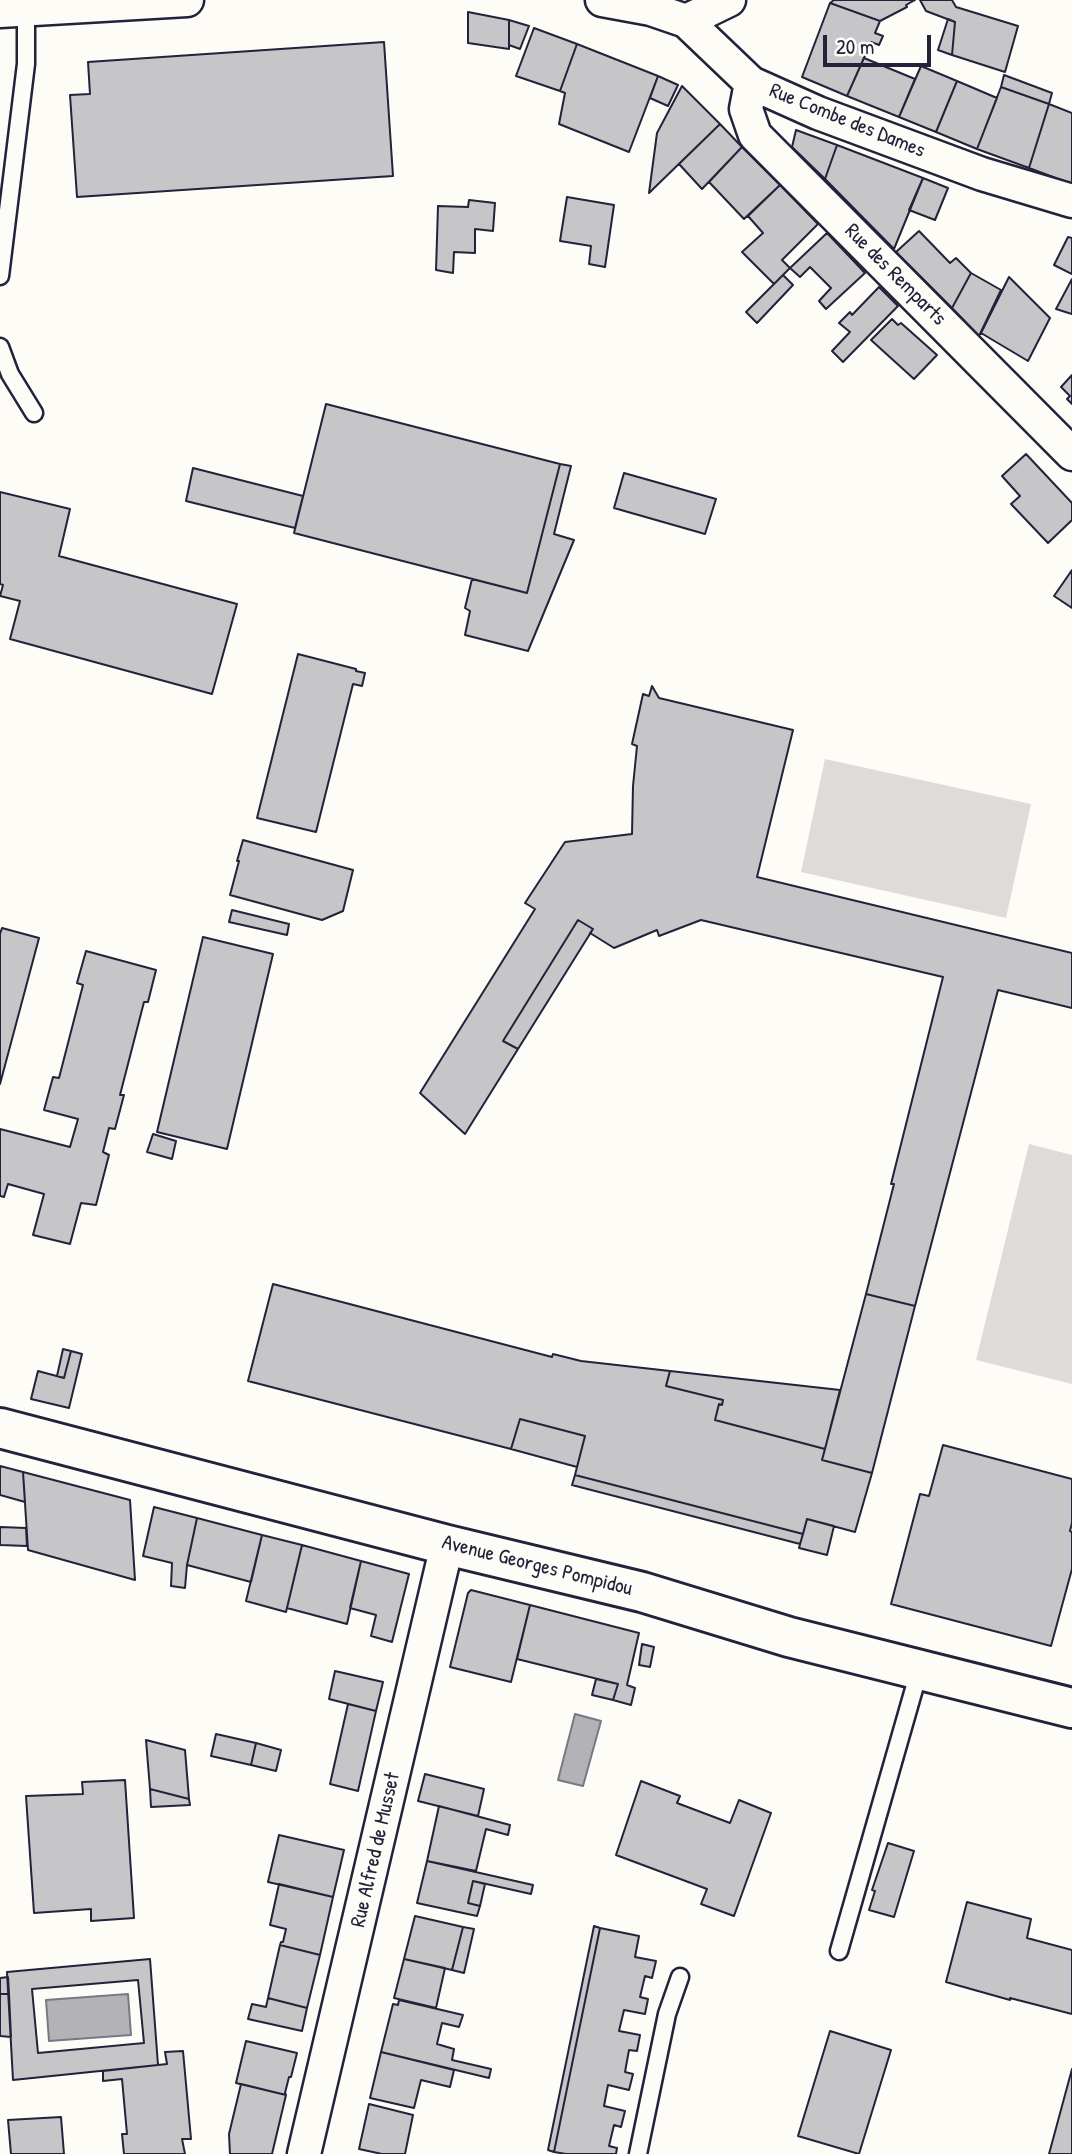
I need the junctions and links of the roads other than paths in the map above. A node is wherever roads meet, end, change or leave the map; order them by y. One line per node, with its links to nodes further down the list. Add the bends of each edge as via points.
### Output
1 (187, 0): 4 (street)
2 (602, 0): 5 (street, Rue Combe des Dames)
3 (729, 0): 5 (street)
4 (13, 10): 8 (lane, via 26,64)
5 (686, 21): 6 (street, Rue Combe des Dames)
6 (751, 83): 7 (street, Rue Combe des Dames, via 969,169); 11 (street, Rue des Remparts, via 746,108 755,135)
7 (1072, 201)
8 (0, 276)
9 (0, 347): 10 (lane)
10 (34, 413)
11 (1072, 454)
12 (0, 1427): 13 (main road, Avenue Georges Pompidou)
13 (447, 1545): 14 (main road, Avenue Georges Pompidou, via 642,1592 789,1637); 18 (street, Rue Alfred de Musset)
14 (920, 1668): 15 (main road, Avenue Georges Pompidou); 16 (lane)
15 (1072, 1708)
16 (839, 1951)
17 (680, 1977): 19 (lane, via 667,2014)
18 (304, 2154)
19 (638, 2154)

